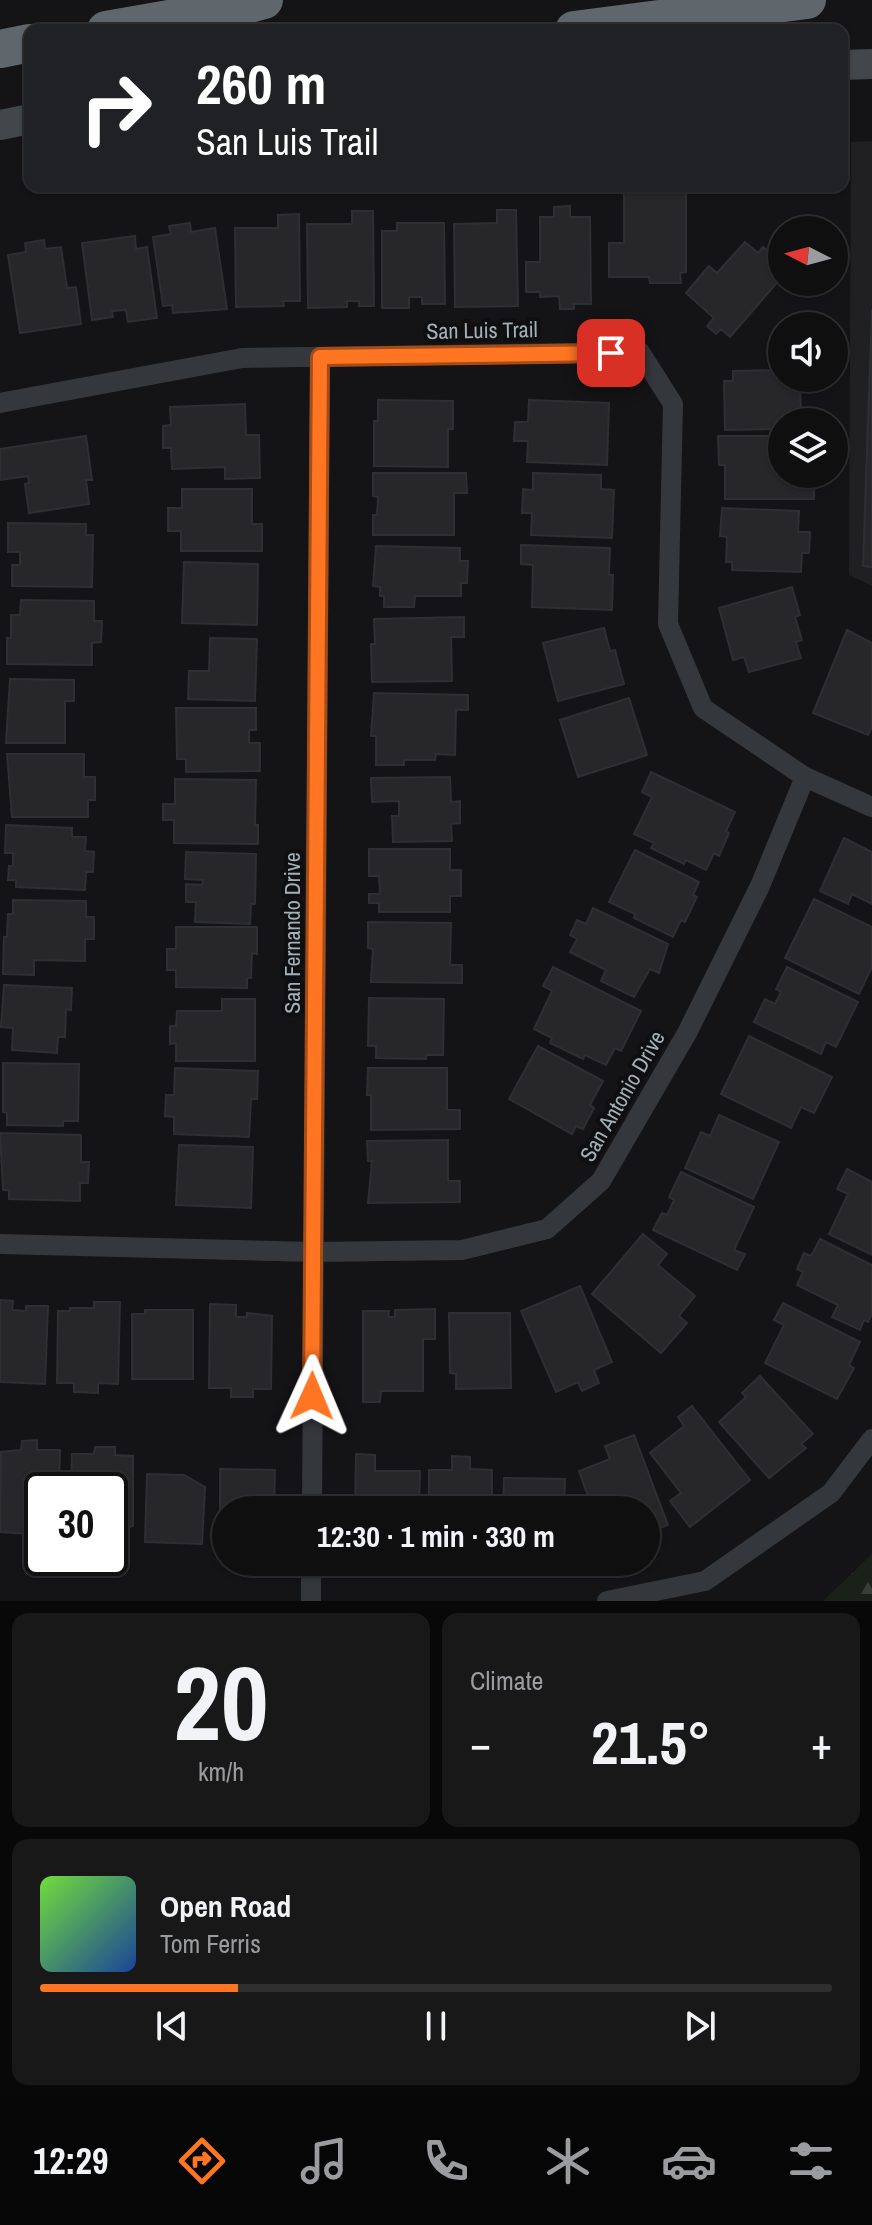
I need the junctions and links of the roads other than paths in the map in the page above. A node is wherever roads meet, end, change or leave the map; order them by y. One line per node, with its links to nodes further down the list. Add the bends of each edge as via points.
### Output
1 (807, 0): 4 (highway)
2 (254, 3): 3 (highway)
3 (139, 24)
4 (621, 24)
5 (24, 44): 6 (highway)
6 (0, 49)
7 (872, 64): 8 (main road)
8 (848, 65)
9 (24, 120): 10 (main road)
10 (0, 125)
11 (320, 357): 12 (street, San Luis Trail, via 242,358); 13 (street, San Luis Trail, via 640,352 673,404 668,624 703,708); 16 (street, San Fernando Drive)
12 (0, 403)
13 (805, 777): 14 (street, San Luis Trail); 16 (street, San Antonio Drive, via 760,886 687,1033 601,1181 547,1229 476,1247)
14 (872, 807)
15 (0, 1244): 16 (street, San Antonio Drive)
16 (314, 1252): 18 (street, San Fernando Drive)
17 (872, 1439): 21 (street, via 831,1493 705,1581)
18 (312, 1496)
19 (311, 1576): 20 (street)
20 (311, 1601)
21 (607, 1601)

